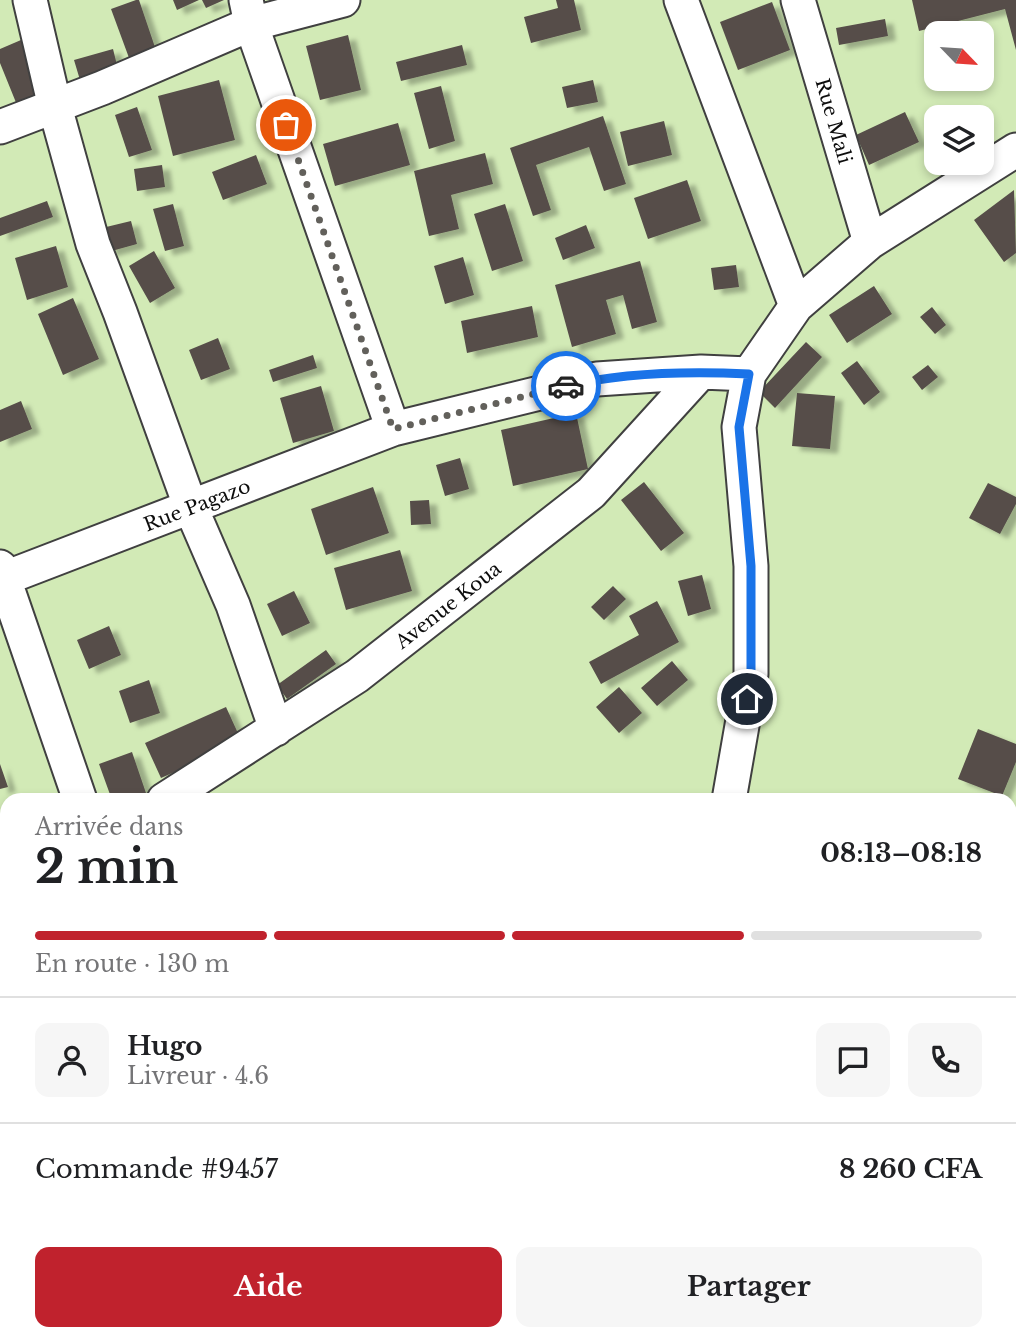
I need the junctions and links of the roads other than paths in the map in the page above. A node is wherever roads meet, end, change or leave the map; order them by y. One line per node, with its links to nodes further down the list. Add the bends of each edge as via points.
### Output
1 (30, 0): 6 (street)
2 (343, 0): 5 (street)
3 (681, 0): 10 (street)
4 (799, 0): 9 (street, Rue Mali)
5 (248, 12): 6 (street); 13 (street)
6 (55, 107): 7 (street); 14 (street, via 93,244)
7 (0, 127)
8 (1016, 150): 9 (street)
9 (870, 242): 10 (street)
10 (796, 306): 12 (street)
11 (701, 372): 12 (street, Rue Pagazo); 13 (street, Rue Pagazo, via 597,379); 16 (street, Avenue Koua, via 591,493 357,676)
12 (749, 374): 19 (street, via 739,427 751,566 751,674)
13 (393, 429): 14 (street, Rue Pagazo)
14 (191, 508): 15 (street, Rue Pagazo); 16 (street, via 233,605)
15 (2, 575): 17 (street)
16 (276, 729): 18 (street, Avenue Koua)
17 (78, 793)
18 (175, 793)
19 (730, 793)

